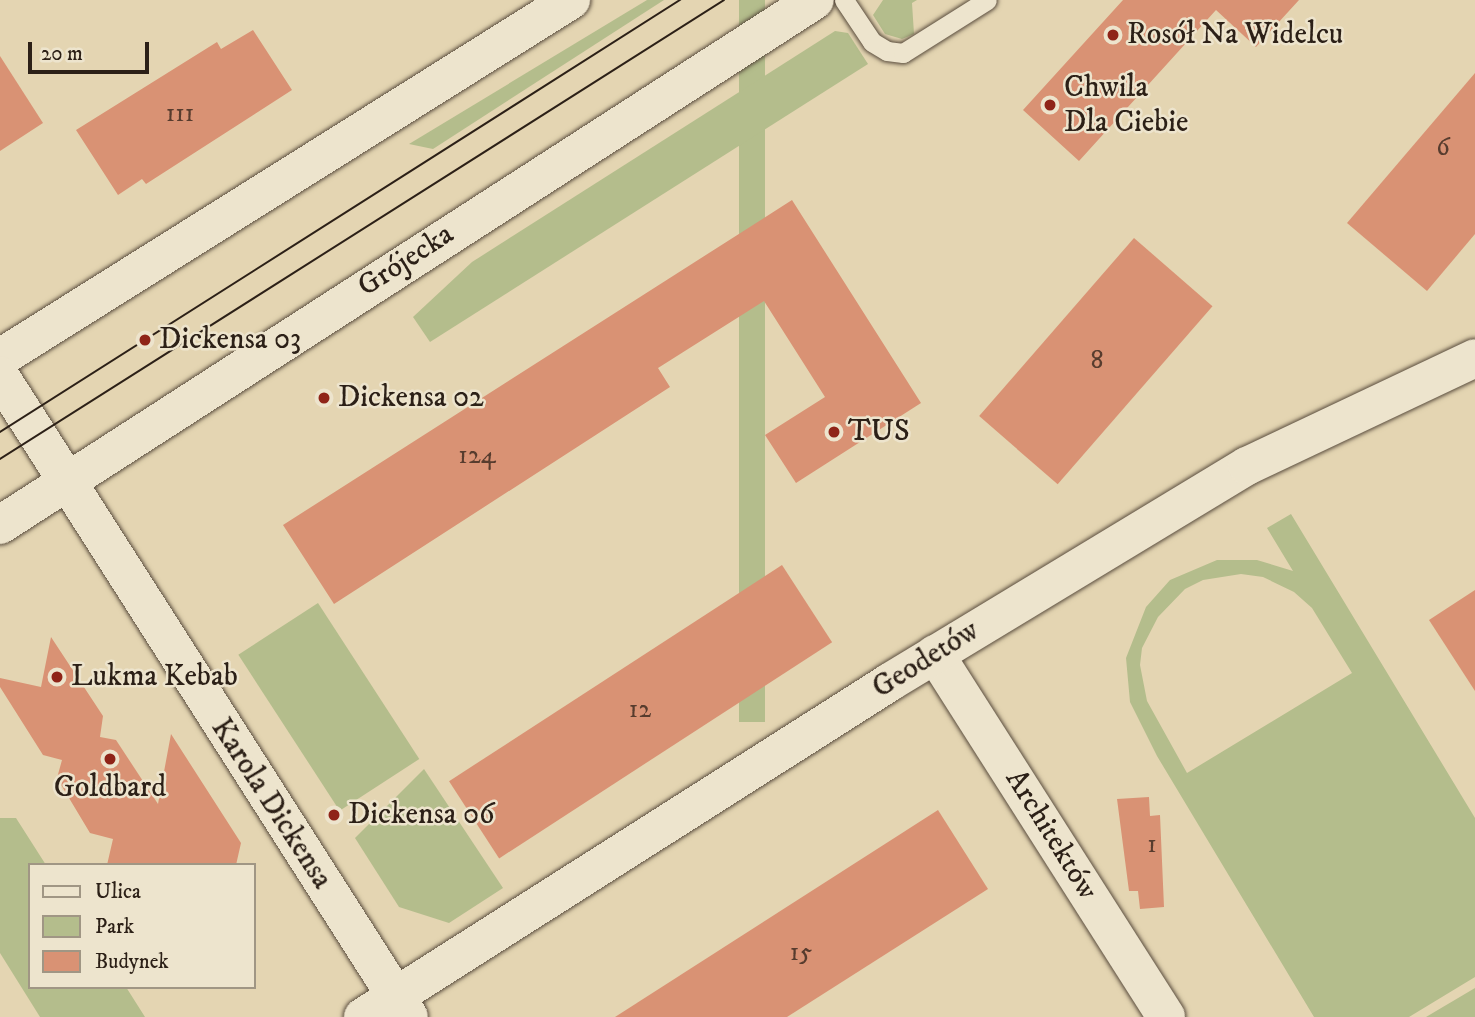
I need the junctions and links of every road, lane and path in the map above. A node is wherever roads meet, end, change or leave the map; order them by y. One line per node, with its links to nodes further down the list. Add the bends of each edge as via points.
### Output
1 (571, 0): 5 (street)
2 (815, 0): 8 (street, Grójecka)
3 (844, 0): 4 (lane, via 872,42 903,53)
4 (987, 0)
5 (0, 358)
6 (1475, 358): 10 (street, Geodetów, via 1247,466)
7 (0, 376): 8 (street, Karola Dickensa)
8 (68, 481): 9 (street, Grójecka); 11 (street, Karola Dickensa)
9 (0, 525)
10 (935, 653): 11 (street, Geodetów); 13 (street, Architektów)
11 (402, 1006): 12 (street, Geodetów)
12 (363, 1017)
13 (1166, 1017)

